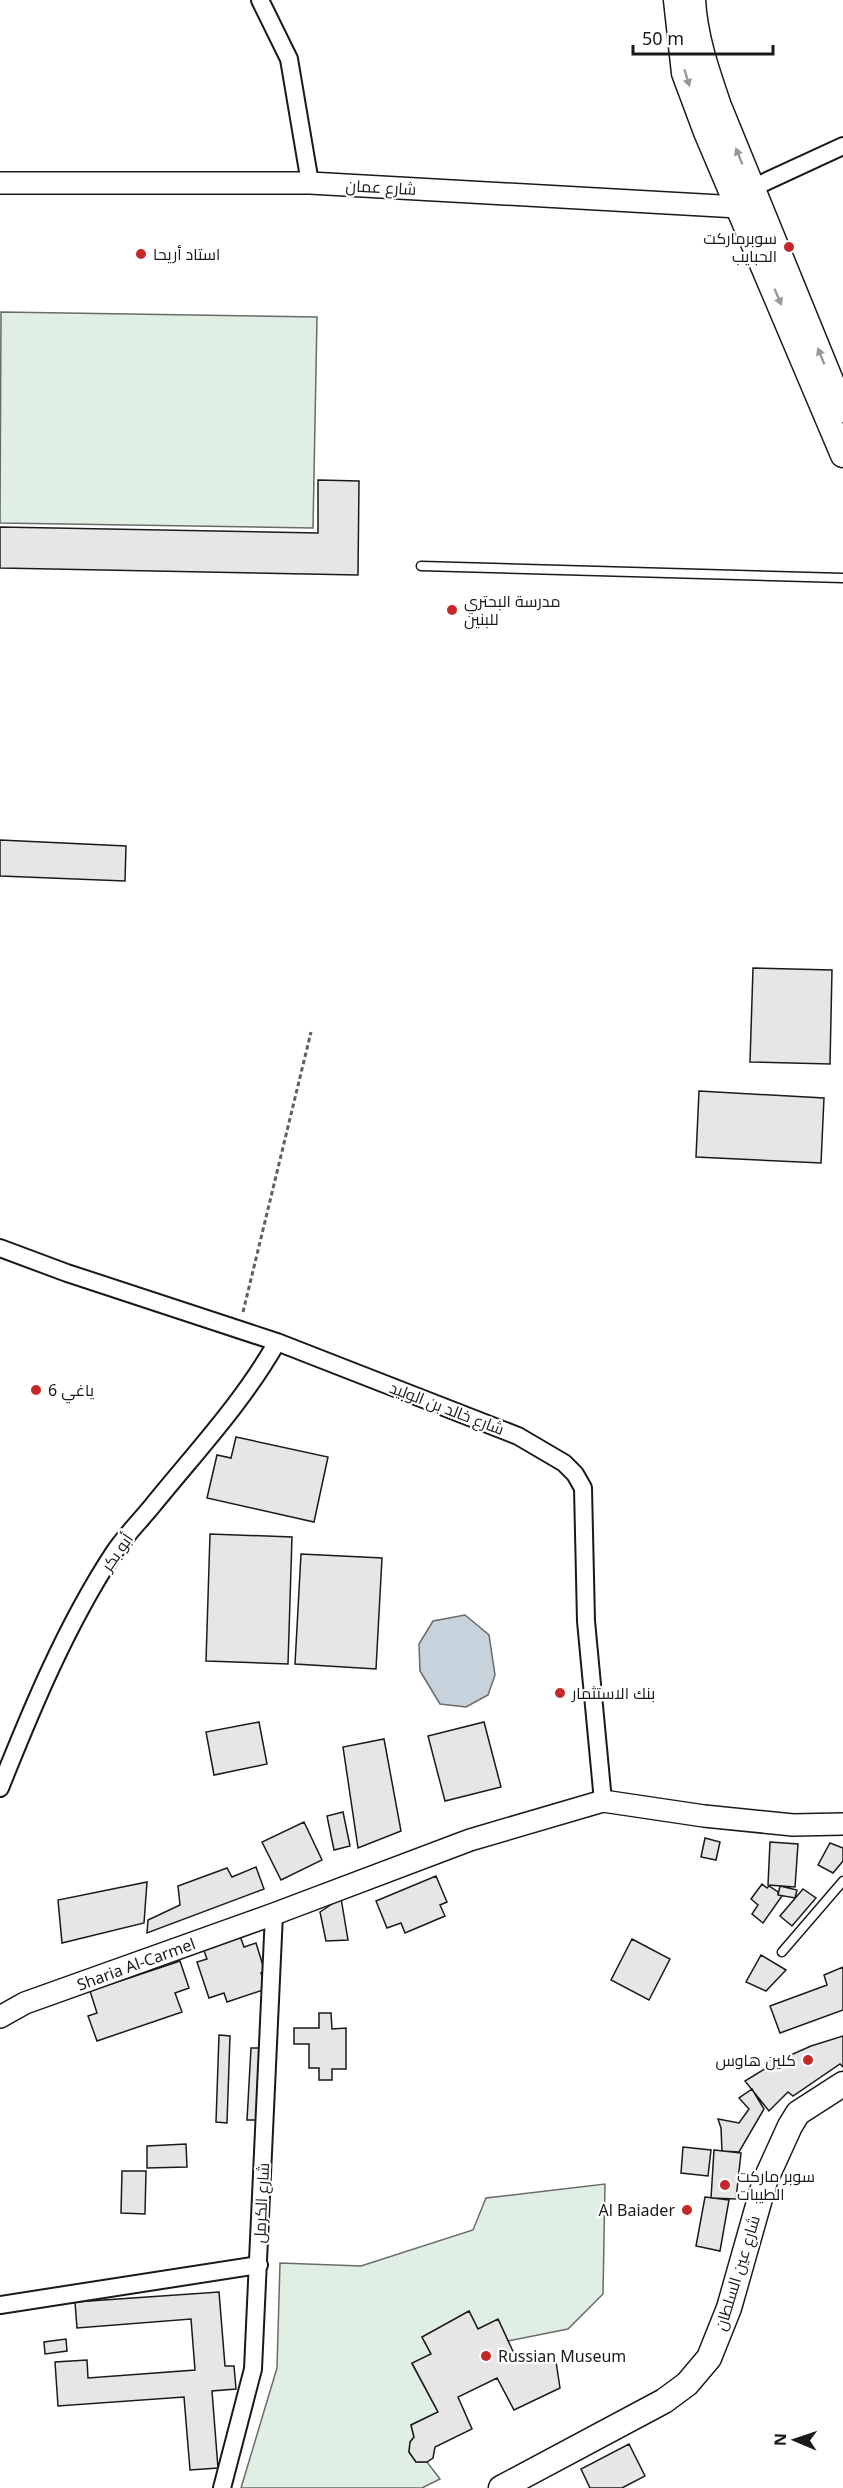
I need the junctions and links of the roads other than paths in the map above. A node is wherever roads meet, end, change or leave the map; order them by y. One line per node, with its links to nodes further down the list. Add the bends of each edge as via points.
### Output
1 (260, 0): 6 (street, via 289,59)
2 (676, 0): 7 (main road, one-way to 7, via 684,73 706,132)
3 (693, 0): 7 (main road, one-way to 3, via 703,57)
4 (843, 146): 7 (street)
5 (0, 183): 6 (street, شارع عمان)
6 (310, 183): 7 (street, شارع عمان)
7 (745, 197): 8 (main road, one-way to 7); 9 (main road, one-way to 9)
8 (843, 410)
9 (843, 455)
10 (421, 566): 11 (lane)
11 (843, 578)
12 (0, 1248): 13 (street, شارع خالد بن الوليد)
13 (277, 1342): 14 (street, أبو بكر, via 261,1371 222,1423 114,1553 55,1661); 15 (street, شارع خالد بن الوليد, via 518,1436 564,1463 575,1474 583,1488 586,1621)
14 (0, 1788)
15 (603, 1801): 16 (street, via 782,1824); 18 (street, Sharia Al-Carmel, via 470,1840)
16 (843, 1824)
17 (843, 1881): 19 (lane)
18 (274, 1914): 20 (street, Sharia Al-Carmel, via 25,2003); 22 (street, شارع الكرمل)
19 (782, 1952)
20 (0, 2017)
21 (842, 2086): 25 (main road, شارع عين السلطان, via 798,2113 790,2126 765,2181 729,2308 709,2358 687,2384 664,2401)
22 (259, 2265): 23 (street); 24 (street, شارع الكرمل, via 253,2369)
23 (0, 2305)
24 (222, 2488)
25 (501, 2488)

